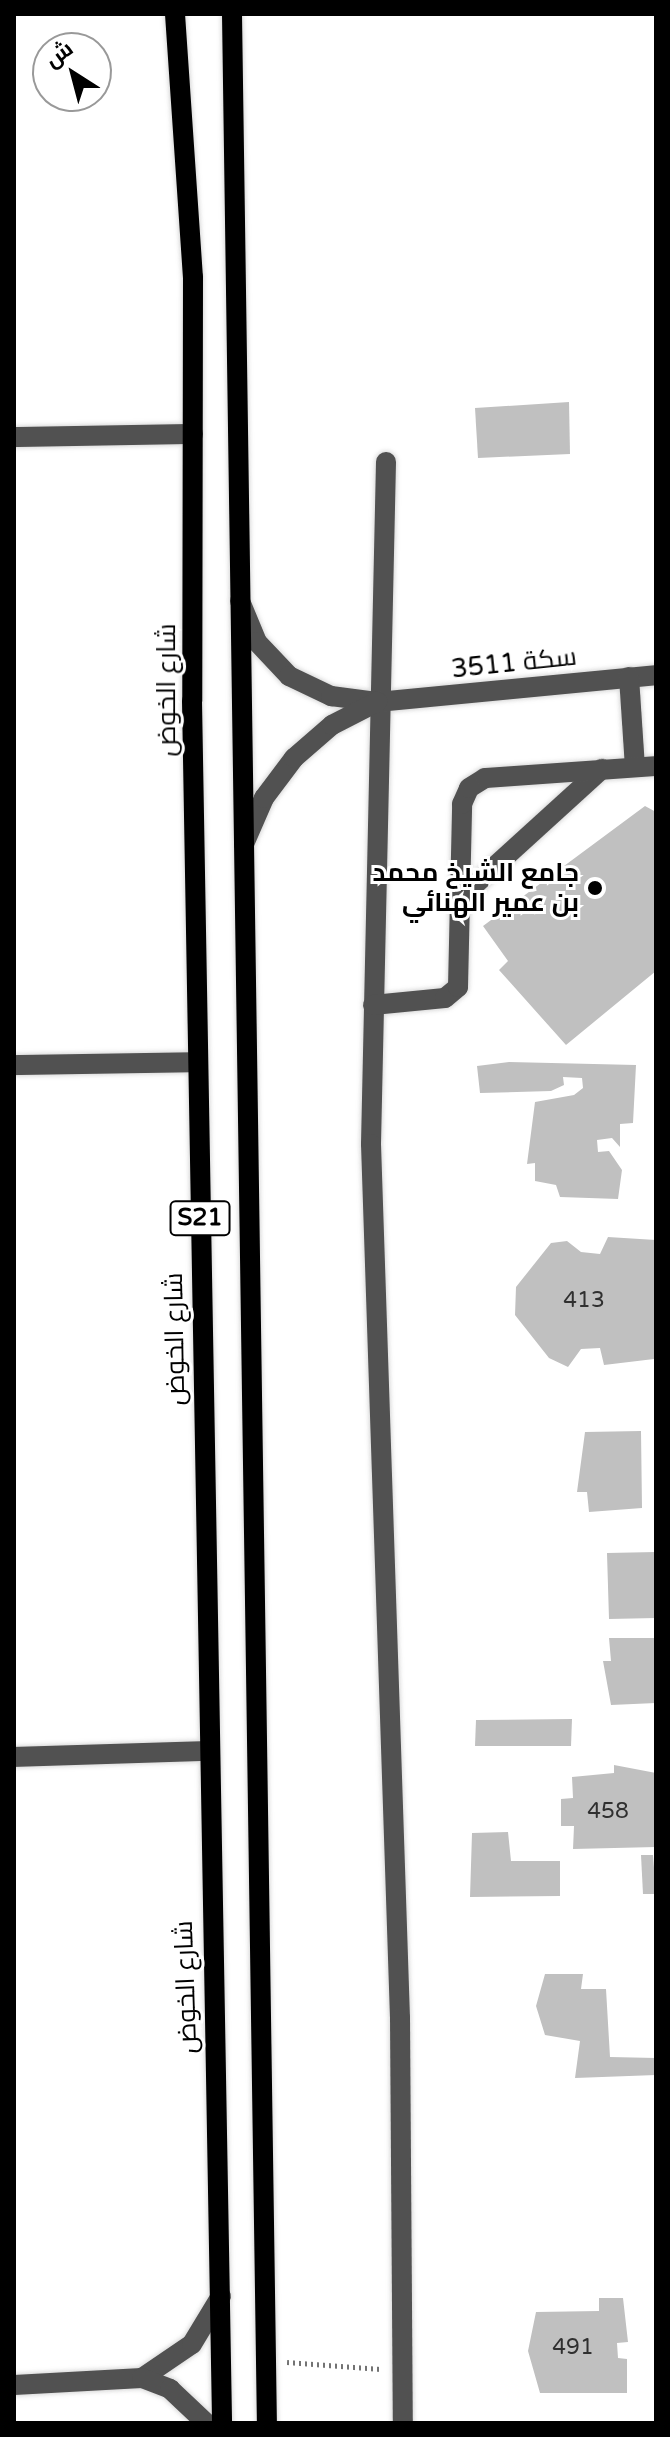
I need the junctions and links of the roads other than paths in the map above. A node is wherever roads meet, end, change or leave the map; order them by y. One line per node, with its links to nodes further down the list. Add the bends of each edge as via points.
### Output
1 (175, 14): 3 (main road, شارع الخوض / S21, via 193,277)
2 (232, 14): 6 (main road, S21, via 241,297)
3 (193, 434): 4 (street); 16 (main road, شارع الخوض / S21)
4 (14, 437)
5 (386, 462): 9 (street)
6 (239, 600): 9 (street, via 257,642 289,676 331,696); 13 (main road, S21)
7 (656, 675): 8 (street, سكة 3511)
8 (629, 677): 9 (street, سكة 3511); 11 (street)
9 (377, 702): 13 (street, via 332,725 294,758 264,798); 15 (street)
10 (656, 766): 11 (street)
11 (635, 767): 12 (street)
12 (602, 769): 14 (street); 14 (street, via 485,778 469,788 462,804)
13 (244, 844): 25 (main road, S21)
14 (460, 898): 15 (street, via 458,987 445,998)
15 (373, 1005): 26 (street)
16 (198, 1062): 17 (street); 18 (main road, شارع الخوض / S21)
17 (14, 1065)
18 (207, 1751): 19 (street); 20 (main road, شارع الخوض / S21)
19 (14, 1757)
20 (223, 2292): 21 (street, via 192,2344); 24 (main road, شارع الخوض / S21)
21 (142, 2378): 22 (street); 23 (street, via 170,2389)
22 (14, 2385)
23 (206, 2423)
24 (222, 2423)
25 (267, 2423)
26 (403, 2423)

